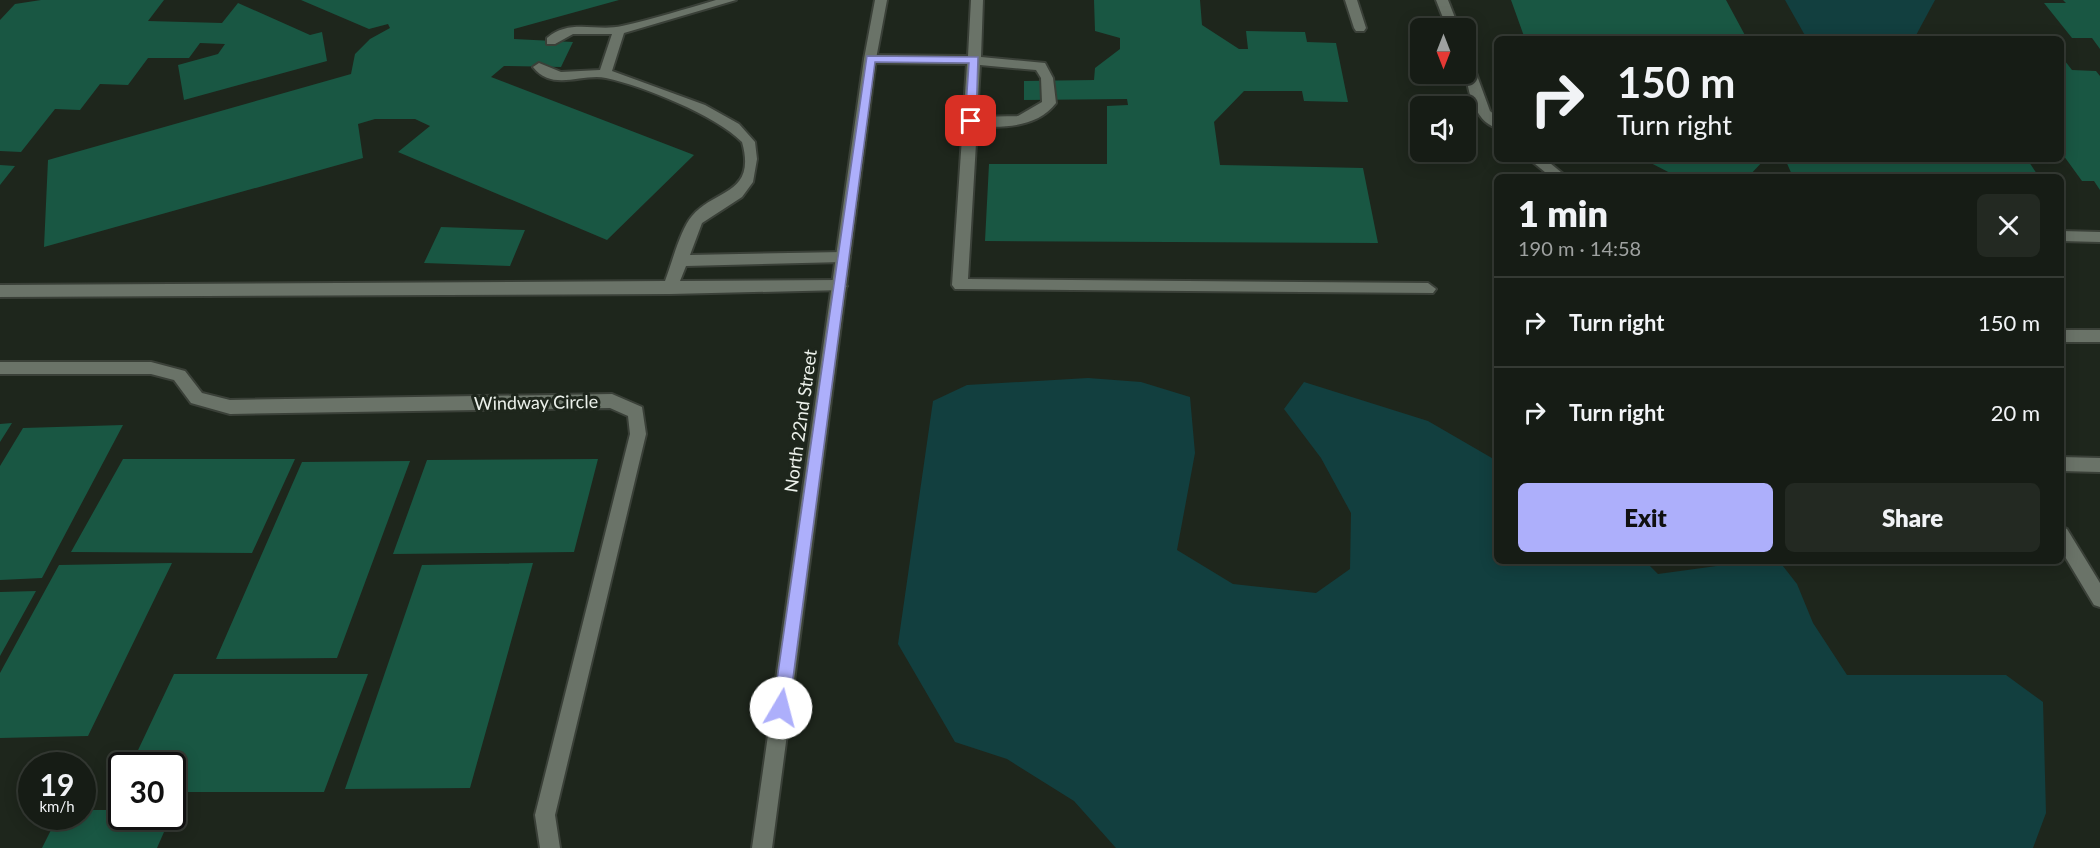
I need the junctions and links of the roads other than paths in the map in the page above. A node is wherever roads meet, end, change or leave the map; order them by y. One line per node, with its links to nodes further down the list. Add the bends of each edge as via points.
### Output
1 (730, 0): 8 (street)
2 (881, 0): 10 (street, North 22nd Street)
3 (977, 0): 11 (street)
4 (1351, 0): 7 (street)
5 (1442, 0): 6 (street)
6 (1449, 18)
7 (1360, 28)
8 (619, 31): 9 (street, via 582,29); 13 (street)
9 (551, 41)
10 (870, 59): 11 (street); 21 (street, North 22nd Street)
11 (975, 60): 15 (street); 15 (street, via 1040,66 1047,78 1049,103 1027,120)
12 (539, 67): 13 (street, via 558,76)
13 (605, 74): 22 (street, via 706,110 747,138 751,148 746,183 734,195 702,213)
14 (1474, 84): 16 (street, via 1484,112)
15 (971, 121): 25 (street, via 960,285)
16 (1494, 121)
17 (1540, 162): 18 (street)
18 (1556, 174)
19 (2064, 236): 20 (street)
20 (2100, 237)
21 (843, 257): 22 (street); 23 (street, North 22nd Street)
22 (682, 261): 24 (street)
23 (839, 286): 24 (street); 35 (street, North 22nd Street)
24 (670, 288): 26 (street)
25 (1428, 289)
26 (0, 291)
27 (2064, 336): 28 (street)
28 (2100, 336)
29 (0, 368): 34 (street, Windway Circle, via 151,368 179,375 197,398 230,407 612,401 636,412 638,434 545,815)
30 (2064, 465): 31 (street)
31 (2100, 465)
32 (2064, 539): 33 (street)
33 (2100, 599)
34 (550, 848)
35 (762, 848)

